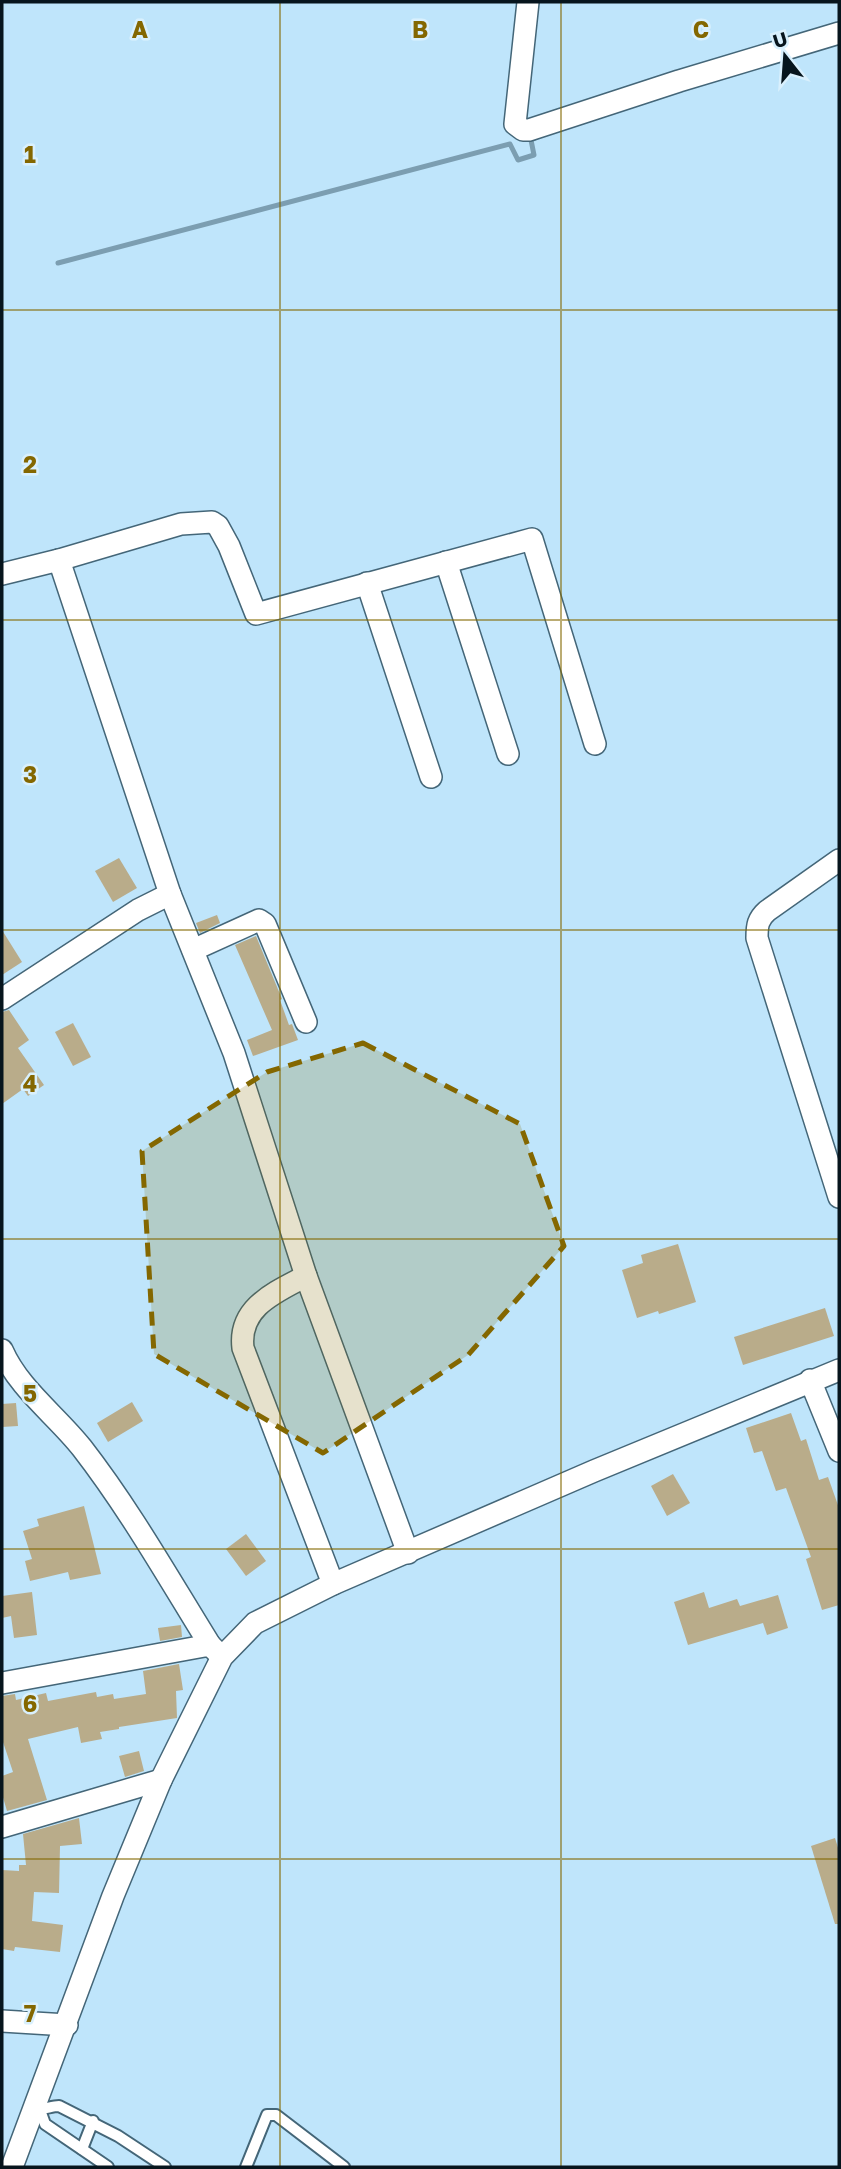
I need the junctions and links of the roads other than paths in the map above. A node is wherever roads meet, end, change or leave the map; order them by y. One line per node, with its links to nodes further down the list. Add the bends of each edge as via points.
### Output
1 (528, 2): 2 (street, via 515,124 523,131)
2 (839, 33)
3 (59, 560): 5 (street); 6 (street, via 181,524 204,522 218,526 256,614); 11 (street)
4 (446, 562): 6 (street); 7 (street, via 532,539); 8 (street)
5 (2, 574)
6 (367, 583): 9 (street)
7 (595, 744)
8 (508, 754)
9 (431, 777)
10 (839, 860): 15 (street, via 760,917 757,938)
11 (170, 894): 12 (street); 13 (street)
12 (193, 950): 14 (street, via 260,920); 16 (street, via 234,1053)
13 (2, 999)
14 (306, 1022)
15 (839, 1197)
16 (306, 1276): 21 (street); 22 (street, via 256,1307 241,1334)
17 (2, 1350): 23 (street, via 13,1373 82,1448)
18 (839, 1370): 19 (street)
19 (810, 1380): 20 (street); 21 (street)
20 (839, 1451)
21 (408, 1553): 22 (street)
22 (333, 1584): 23 (street, via 271,1613)
23 (216, 1651): 24 (street); 25 (street)
24 (2, 1682)
25 (161, 1780): 26 (street); 28 (street)
26 (2, 1827)
27 (2, 2021): 28 (street)
28 (67, 2025): 29 (street)
29 (37, 2109): 30 (lane, via 59,2106); 31 (lane, via 45,2123); 32 (street)
30 (93, 2122): 31 (lane); 34 (lane)
31 (82, 2149): 33 (lane)
32 (12, 2167)
33 (108, 2167)
34 (165, 2167)
35 (246, 2167): 36 (lane, via 269,2114)
36 (344, 2167)

